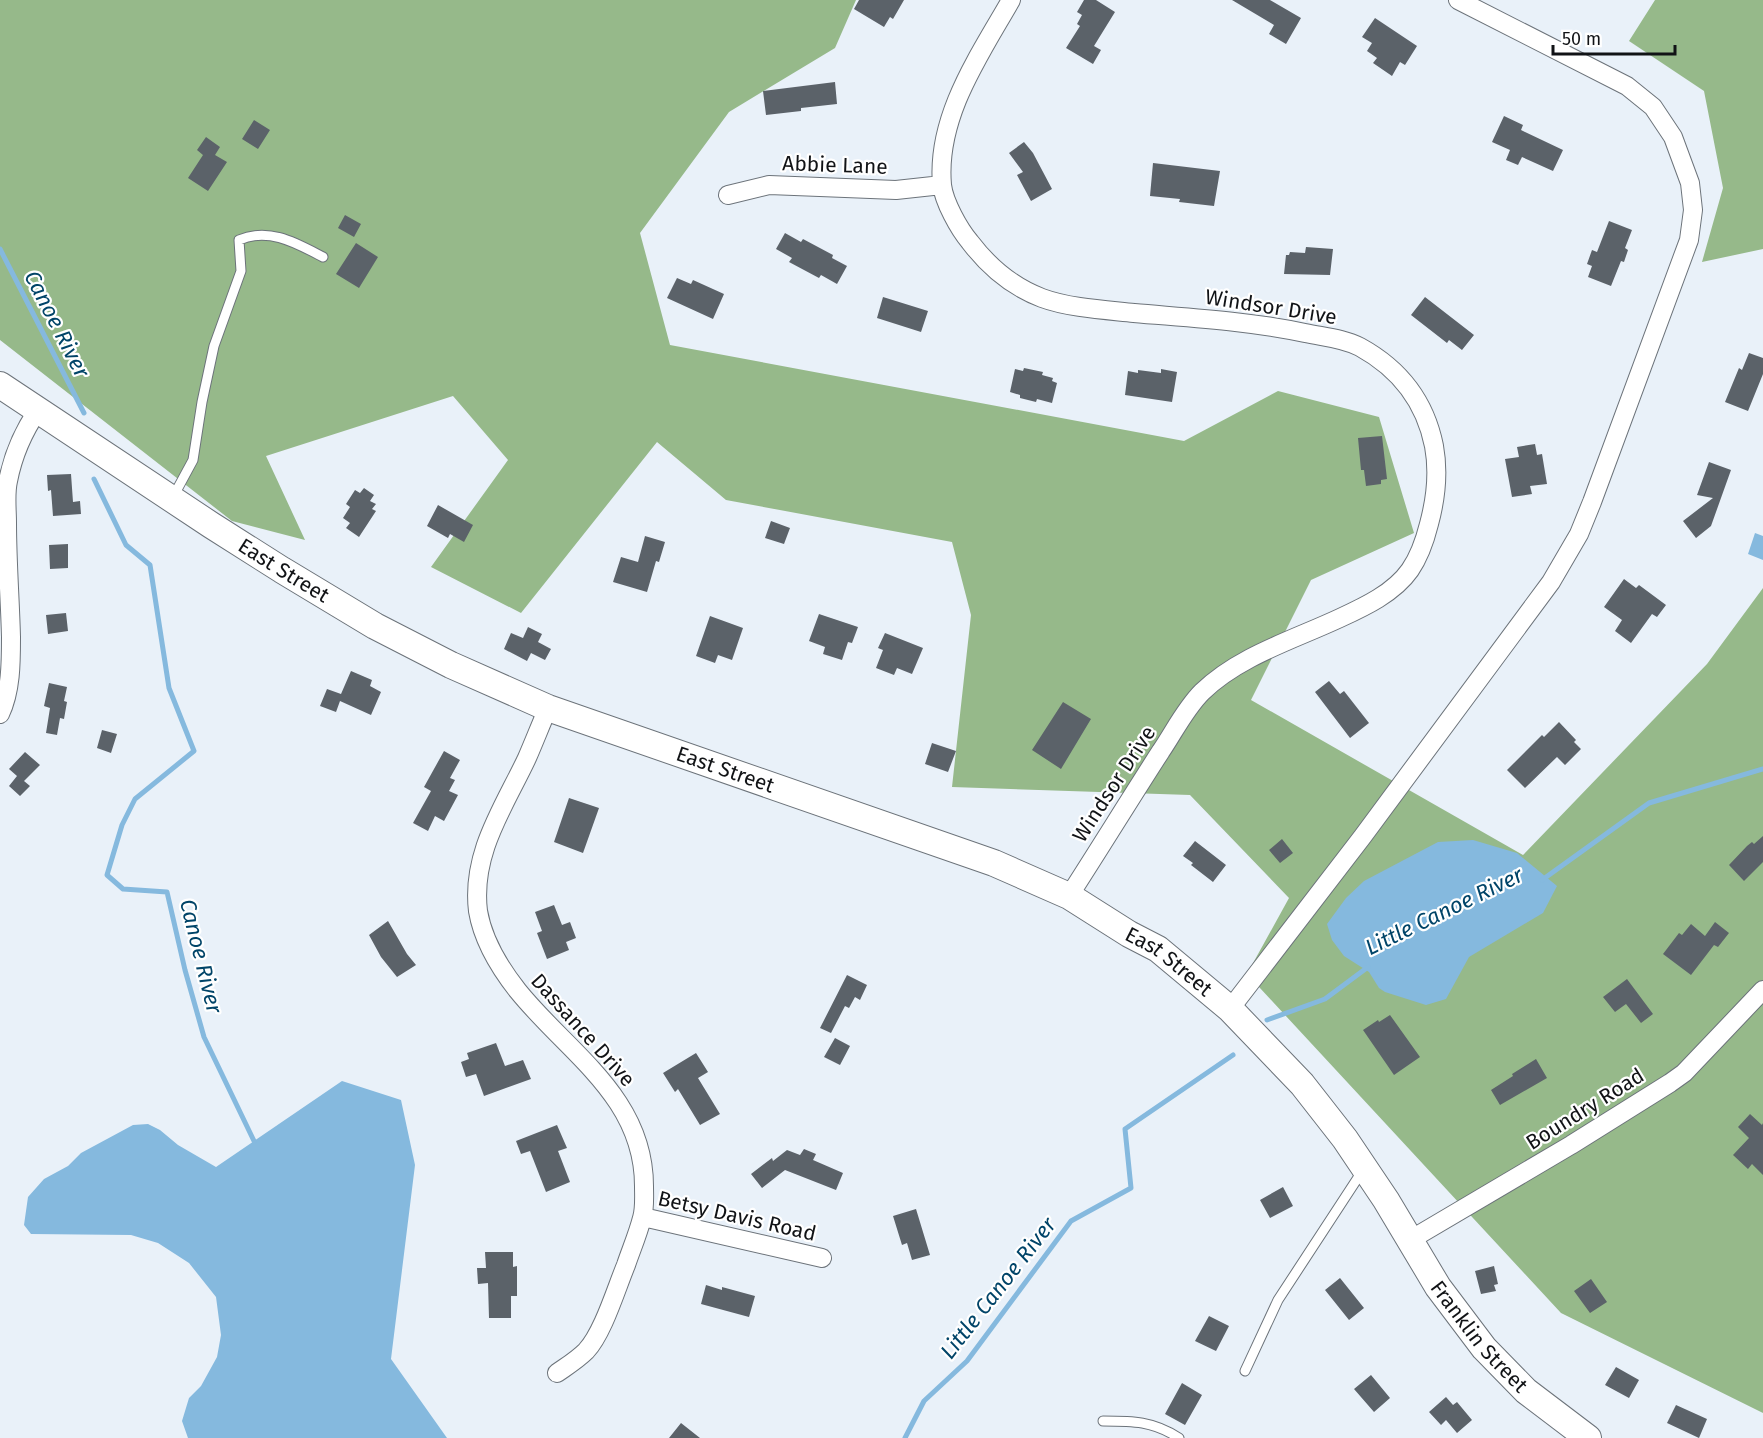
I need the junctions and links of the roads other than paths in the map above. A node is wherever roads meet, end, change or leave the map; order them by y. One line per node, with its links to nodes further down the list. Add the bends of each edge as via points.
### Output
1 (1011, 0): 3 (street, Windsor Drive, via 952,111)
2 (1458, 0): 13 (street, via 1627,86 1653,107 1673,137 1690,183 1690,232 1592,502 1567,555 1363,836)
3 (942, 185): 4 (street, Abbie Lane, via 896,190 769,185); 11 (street, Windsor Drive, via 959,229 983,259 1009,281 1044,299 1290,330 1360,347 1409,385 1435,449 1437,494 1426,534 1409,572 1369,604 1227,671 1200,693)
4 (728, 195)
5 (323, 257): 8 (lane, via 285,238 252,235 239,240 241,271 214,346 193,460)
6 (0, 385): 7 (street, East Street)
7 (38, 410): 8 (street, East Street); 10 (street, via 24,430 7,483 11,661)
8 (172, 499): 9 (street, East Street, via 375,626)
9 (548, 708): 11 (street, East Street, via 994,863); 16 (street, Dassance Drive, via 482,853 477,883 479,914 486,940 502,972 606,1084 634,1131 644,1169)
10 (0, 714)
11 (1069, 896): 13 (street, East Street, via 1158,949)
12 (1763, 990): 17 (street, Boundry Road, via 1670,1083)
13 (1230, 1009): 14 (street, East Street, via 1302,1084)
14 (1365, 1168): 15 (street, East Street); 19 (lane, via 1278,1300)
15 (1393, 1211): 17 (street, Franklin Street)
16 (643, 1217): 18 (street, Betsy Davis Road); 20 (street, Dassance Drive, via 597,1336 587,1350)
17 (1410, 1240): 23 (street, Franklin Street, via 1443,1294 1490,1355 1526,1391)
18 (822, 1258)
19 (1245, 1371)
20 (557, 1373)
21 (1103, 1421): 22 (lane, via 1138,1421)
22 (1179, 1438)
23 (1588, 1438)

